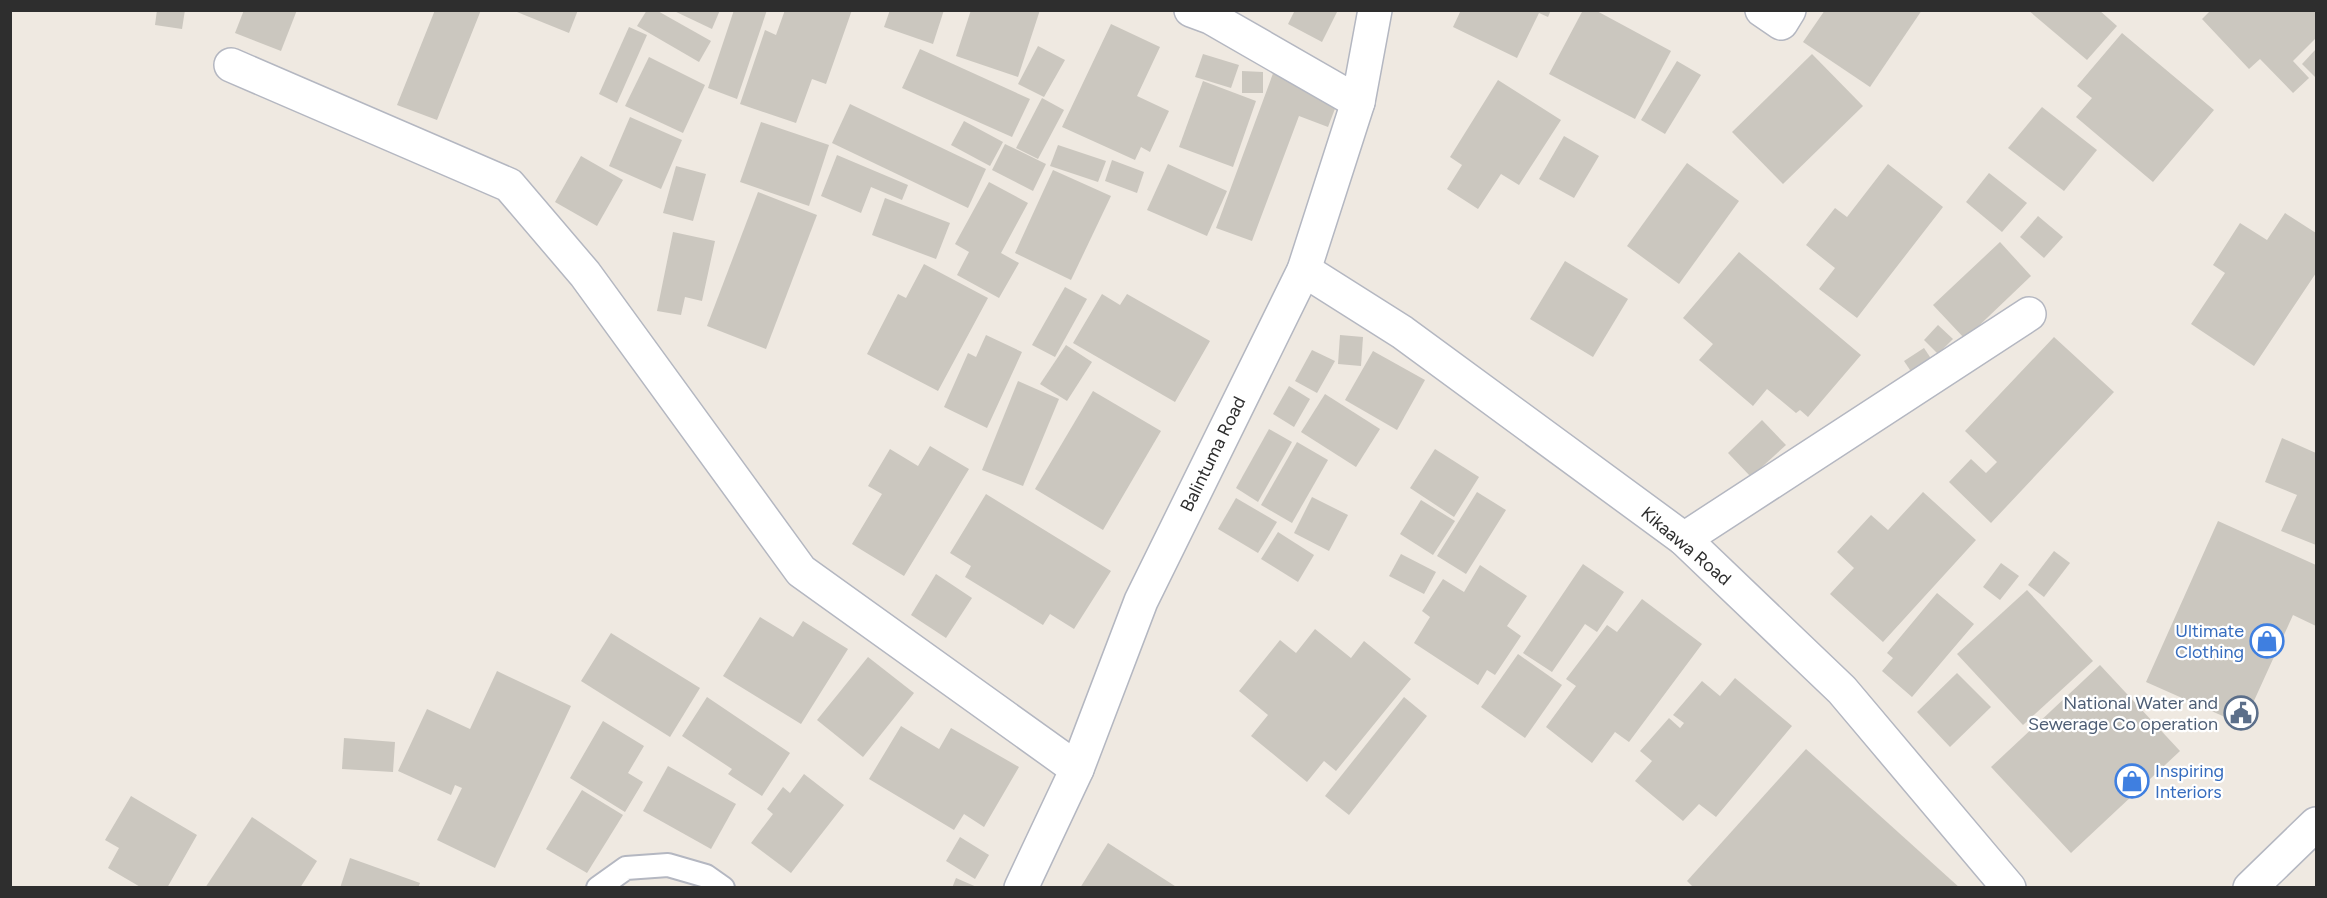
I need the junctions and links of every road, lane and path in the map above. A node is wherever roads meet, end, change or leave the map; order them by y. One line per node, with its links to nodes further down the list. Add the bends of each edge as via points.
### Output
1 (1191, 10): 6 (street, via 1210,17)
2 (1375, 10): 6 (street, Balintuma Road)
3 (1762, 10): 4 (street, via 1781,23)
4 (1790, 10)
5 (231, 65): 10 (street, via 509,186 585,274 801,571)
6 (1358, 102): 7 (street, Balintuma Road)
7 (1304, 270): 9 (street, Kikaawa Road, via 1402,332); 10 (street, Balintuma Road, via 1141,601)
8 (2029, 314): 9 (street)
9 (1684, 539): 15 (street, Kikaawa Road, via 1842,690)
10 (1077, 769): 14 (street, Balintuma Road)
11 (2316, 824): 16 (street)
12 (598, 888): 13 (lane, via 626,867 668,865 706,876)
13 (723, 888)
14 (1021, 888)
15 (2009, 888)
16 (2250, 888)

